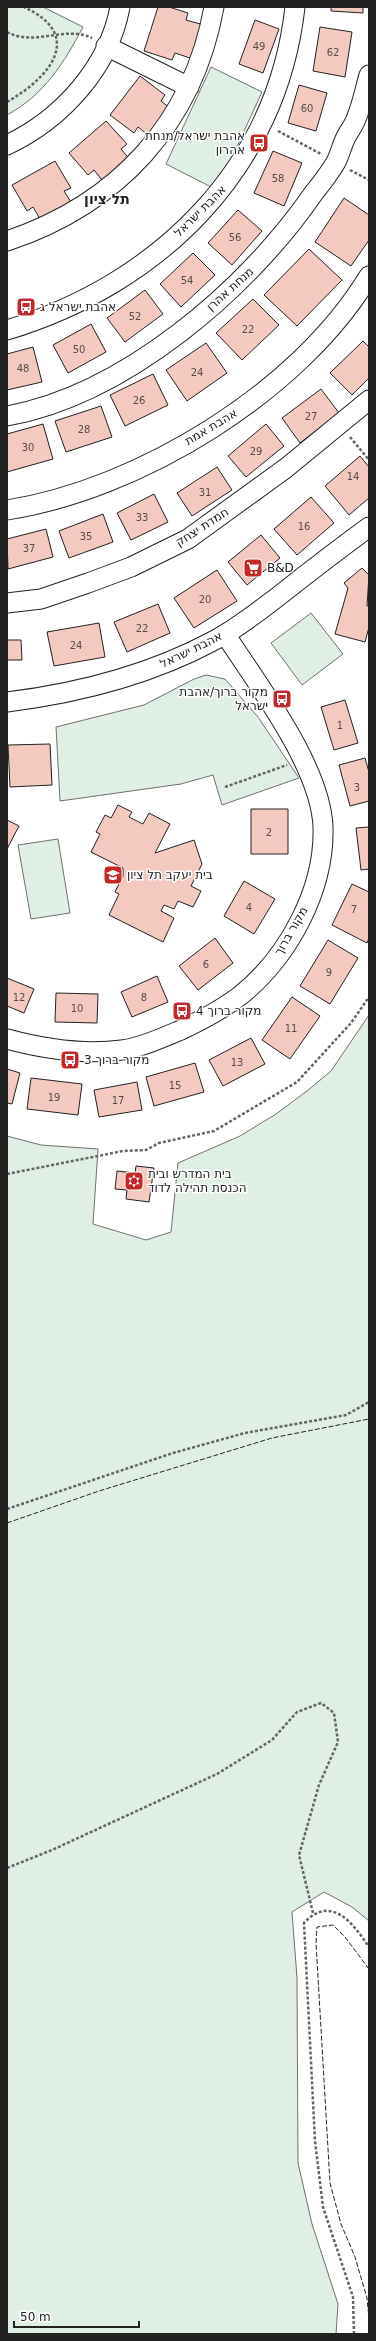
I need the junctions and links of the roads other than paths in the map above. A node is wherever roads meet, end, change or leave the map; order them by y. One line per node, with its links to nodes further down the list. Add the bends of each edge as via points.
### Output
1 (120, 7): 4 (street, via 118,19)
2 (214, 7): 6 (street, via 211,25)
3 (295, 7): 10 (street, אהבת ישראל, via 287,56 262,123 247,154 210,204 125,277 80,300)
4 (106, 46): 6 (street); 7 (street, via 86,81 65,106 20,139)
5 (369, 75): 12 (street, מנחת אהרן, via 357,119 336,162 276,244 245,277 170,340 123,371 25,412)
6 (189, 87): 8 (street, via 149,150 118,180 57,222)
7 (7, 145)
8 (7, 241)
9 (369, 276): 13 (street, אהבת אמת, via 336,323 299,362 265,392 225,420 120,476 42,505)
10 (7, 330)
11 (369, 400): 15 (street, חמדת יצחק, via 286,468 188,539 131,567 88,583 41,599)
12 (7, 416)
13 (7, 510)
14 (369, 527): 16 (street, אהבת ישראל)
15 (7, 603)
16 (225, 634): 17 (street, אהבת ישראל, via 137,675 58,695); 18 (street, מקור ברוך, via 312,779 323,827 315,884 302,916 284,947 246,990 207,1017 158,1040 122,1050 75,1051 35,1046)
17 (7, 702)
18 (7, 1039)

